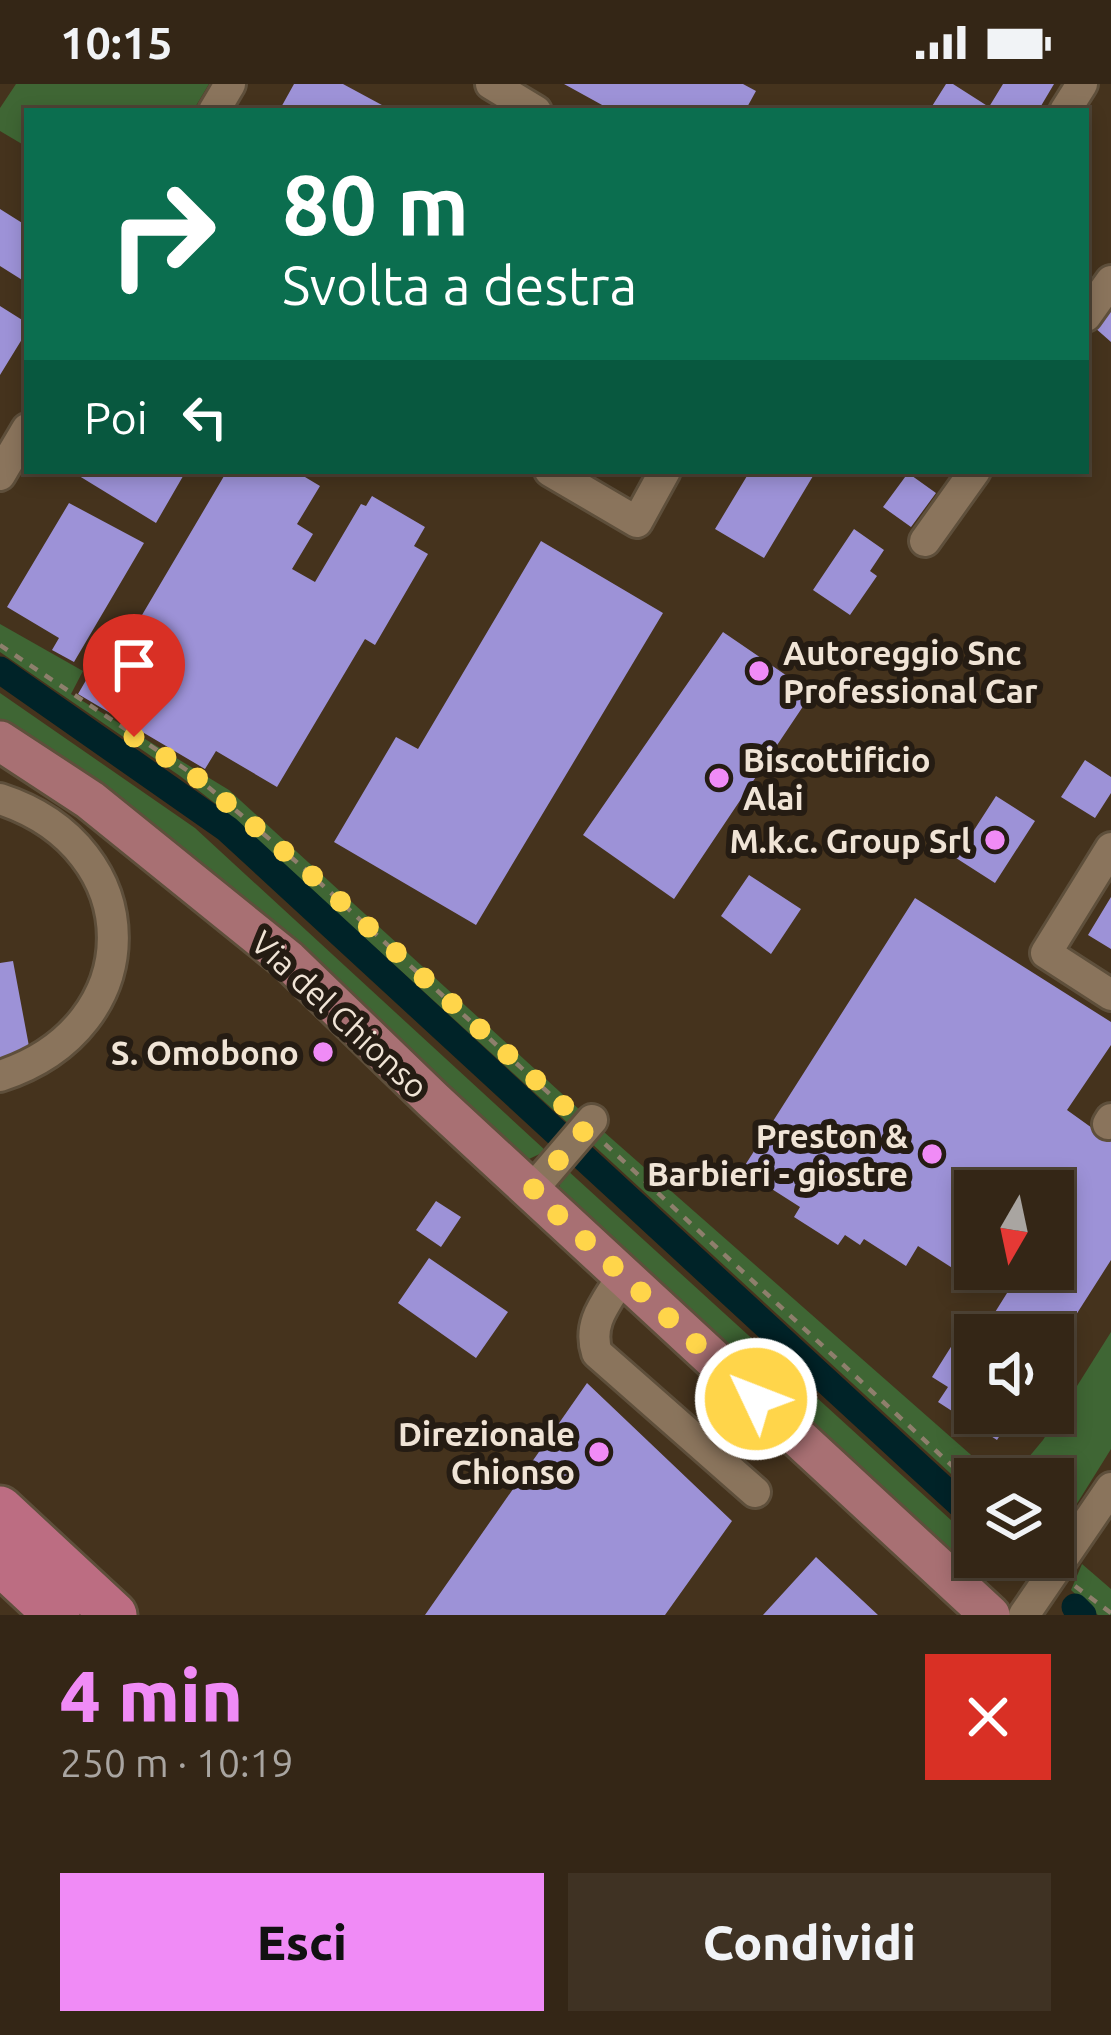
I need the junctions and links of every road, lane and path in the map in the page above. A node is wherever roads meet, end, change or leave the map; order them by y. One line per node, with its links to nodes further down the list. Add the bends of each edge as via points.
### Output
1 (491, 84): 2 (street)
2 (531, 108)
3 (1111, 281): 4 (street)
4 (1089, 312)
5 (24, 434): 9 (street)
6 (555, 474): 7 (street, via 637,522)
7 (663, 474)
8 (973, 474): 10 (street)
9 (0, 475)
10 (925, 541)
11 (0, 645): 19 (path, via 194,775)
12 (0, 741): 14 (main road, Via del Chionso)
13 (0, 763): 14 (main road, Via del Chionso)
14 (43, 771): 20 (main road, Via del Chionso, via 120,824)
15 (0, 799): 18 (street, via 44,817 80,846 103,886 113,931 92,1011 68,1041)
16 (1111, 848): 17 (street, via 1046,952)
17 (1111, 995)
18 (0, 1076)
19 (587, 1128): 20 (street); 22 (path)
20 (544, 1177): 21 (main road, Via del Chionso)
21 (622, 1275): 24 (street, via 595,1321 597,1353); 31 (main road, Via del Chionso)
22 (954, 1468)
23 (1111, 1488): 27 (street)
24 (755, 1492)
25 (0, 1509): 30 (highway)
26 (0, 1562): 29 (highway)
27 (1038, 1594): 28 (path)
28 (1111, 1613)
29 (56, 1615)
30 (114, 1615)
31 (991, 1615)

